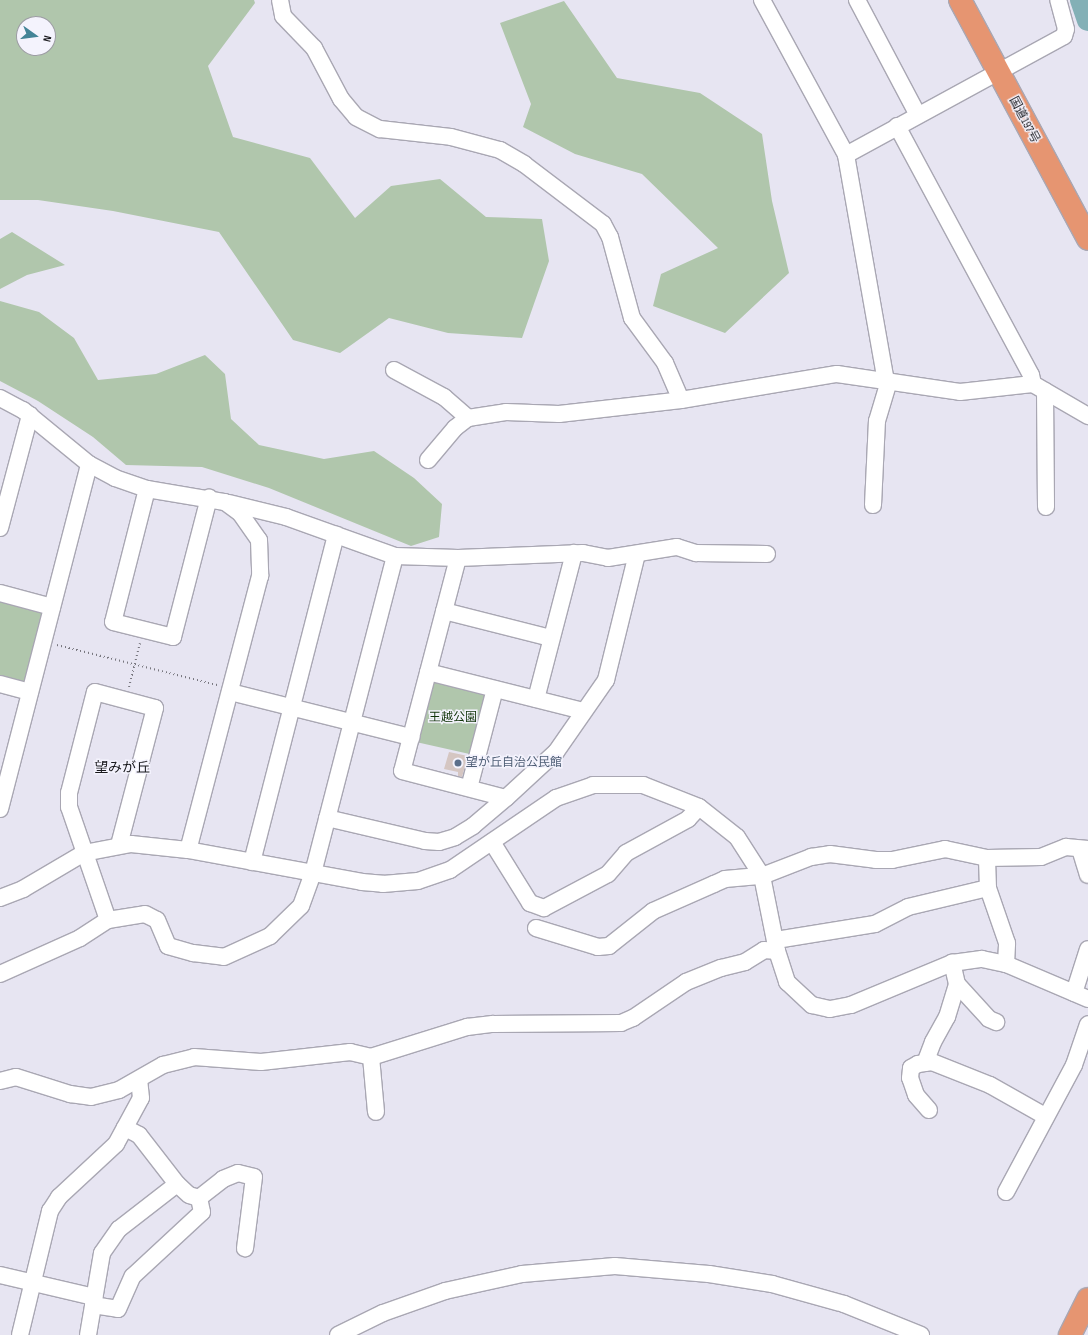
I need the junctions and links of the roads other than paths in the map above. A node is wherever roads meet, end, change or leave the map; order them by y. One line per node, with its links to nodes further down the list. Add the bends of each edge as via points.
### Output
1 (280, 0): 15 (street, via 283,16 314,48 341,100 356,117 380,129 451,137 500,150 524,164 603,224 610,237 632,318 665,363)
2 (762, 0): 9 (street)
3 (857, 0): 7 (street)
4 (960, 0): 6 (highway, 国道197号)
5 (1058, 0): 6 (street, via 1066,29 1064,36)
6 (998, 71): 7 (street); 10 (highway, 国道197号)
7 (918, 115): 8 (street)
8 (897, 126): 9 (street); 13 (street)
9 (846, 155): 12 (street)
10 (1088, 239)
11 (394, 370): 18 (street, via 438,393)
12 (888, 381): 13 (street, via 960,392); 15 (street, via 837,374); 24 (street, via 877,421)
13 (1039, 388): 17 (street, via 1076,412); 25 (street)
14 (0, 398): 16 (street)
15 (681, 400): 18 (street, via 559,414 506,412)
16 (30, 415): 20 (street); 26 (street)
17 (1088, 416)
18 (468, 418): 19 (street, via 455,428)
19 (428, 460)
20 (89, 464): 21 (street, via 115,478); 34 (street)
21 (147, 489): 22 (street); 22 (street, via 113,622 173,637)
22 (209, 498): 23 (street)
23 (225, 502): 27 (street, via 286,517); 39 (street, via 240,514 256,533 262,563)
24 (873, 505)
25 (1046, 507)
26 (0, 528)
27 (336, 535): 31 (street); 43 (street)
28 (574, 553): 29 (street, via 608,558); 32 (street); 36 (street)
29 (637, 554): 30 (street, via 677,548 696,553); 44 (street, via 606,680)
30 (767, 554)
31 (395, 556): 32 (street); 45 (street)
32 (458, 558): 35 (street)
33 (0, 593): 34 (street)
34 (52, 607): 41 (street)
35 (444, 611): 36 (street); 37 (street)
36 (551, 638): 42 (street)
37 (428, 672): 40 (street); 46 (street)
38 (0, 684): 41 (street)
39 (226, 689): 43 (street); 55 (street)
40 (495, 689): 42 (street); 47 (street)
41 (30, 692): 50 (street)
42 (536, 699): 44 (street)
43 (292, 707): 45 (street); 58 (street)
44 (583, 711): 48 (street, via 556,752)
45 (352, 722): 46 (street); 51 (street)
46 (411, 737): 47 (street, via 402,771)
47 (469, 788): 48 (street)
48 (506, 798): 51 (street, via 456,837 439,842)
49 (699, 807): 52 (street, via 643,785 593,785 556,798); 52 (street, via 688,819 626,853 608,874 544,908 530,903); 60 (street, via 738,838)
50 (0, 809)
51 (327, 818): 59 (street)
52 (492, 842): 59 (street, via 450,870 418,881 383,884)
53 (119, 845): 55 (street, via 151,845); 56 (street); 56 (street, via 156,708 95,692 69,793 69,807)
54 (1084, 849): 57 (street, via 1066,847 1041,857); 61 (street)
55 (188, 850): 58 (street)
56 (84, 853): 63 (street, via 22,889); 64 (street)
57 (987, 858): 60 (street, via 945,849 887,860 830,854 812,857); 62 (street)
58 (252, 862): 59 (street)
59 (313, 873): 64 (street, via 301,906 270,936 224,957 193,953 168,946 157,920 145,914)
60 (762, 876): 65 (street, via 725,879 653,911 609,946 598,947); 66 (street)
61 (1088, 876)
62 (988, 888): 66 (street, via 908,908 875,924); 69 (street, via 1006,943)
63 (0, 898)
64 (108, 920): 70 (street, via 80,938)
65 (536, 928)
66 (776, 946): 68 (street, via 788,982 797,993 812,1005 830,1009 851,1005); 75 (street, via 745,962 721,968 686,982 633,1018 621,1023 474,1026)
67 (1088, 949): 72 (street)
68 (952, 963): 69 (street, via 982,959); 71 (street)
69 (1006, 964): 72 (street)
70 (0, 974)
71 (957, 984): 73 (street, via 989,1019); 76 (street, via 948,1017 933,1042)
72 (1081, 996)
73 (996, 1022)
74 (1088, 1024): 81 (street, via 1074,1065)
75 (371, 1057): 77 (street, via 350,1052 261,1062 194,1057 163,1065); 80 (street)
76 (925, 1063): 79 (street, via 911,1068 910,1083); 81 (street, via 932,1062 990,1085)
77 (139, 1079): 78 (street, via 119,1090 91,1097 70,1094 16,1077); 82 (street, via 141,1098)
78 (0, 1082)
79 (929, 1110)
80 (376, 1112)
81 (1045, 1116): 84 (street)
82 (125, 1128): 83 (street, via 139,1135); 88 (street, via 116,1144 59,1197 50,1211)
83 (177, 1184): 85 (street, via 189,1195); 90 (street, via 119,1229 102,1253)
84 (1006, 1192)
85 (199, 1198): 86 (street, via 224,1179 238,1173 254,1177); 90 (street, via 202,1212 133,1276 118,1309)
86 (245, 1248)
87 (0, 1276): 88 (street)
88 (32, 1283): 90 (street); 91 (street)
89 (1088, 1299): 95 (highway)
90 (93, 1301): 92 (street)
91 (20, 1335)
92 (88, 1335)
93 (338, 1335): 94 (street, via 383,1313 445,1291 522,1274 615,1266 709,1274 772,1284 844,1304)
94 (921, 1335)
95 (1070, 1335)

